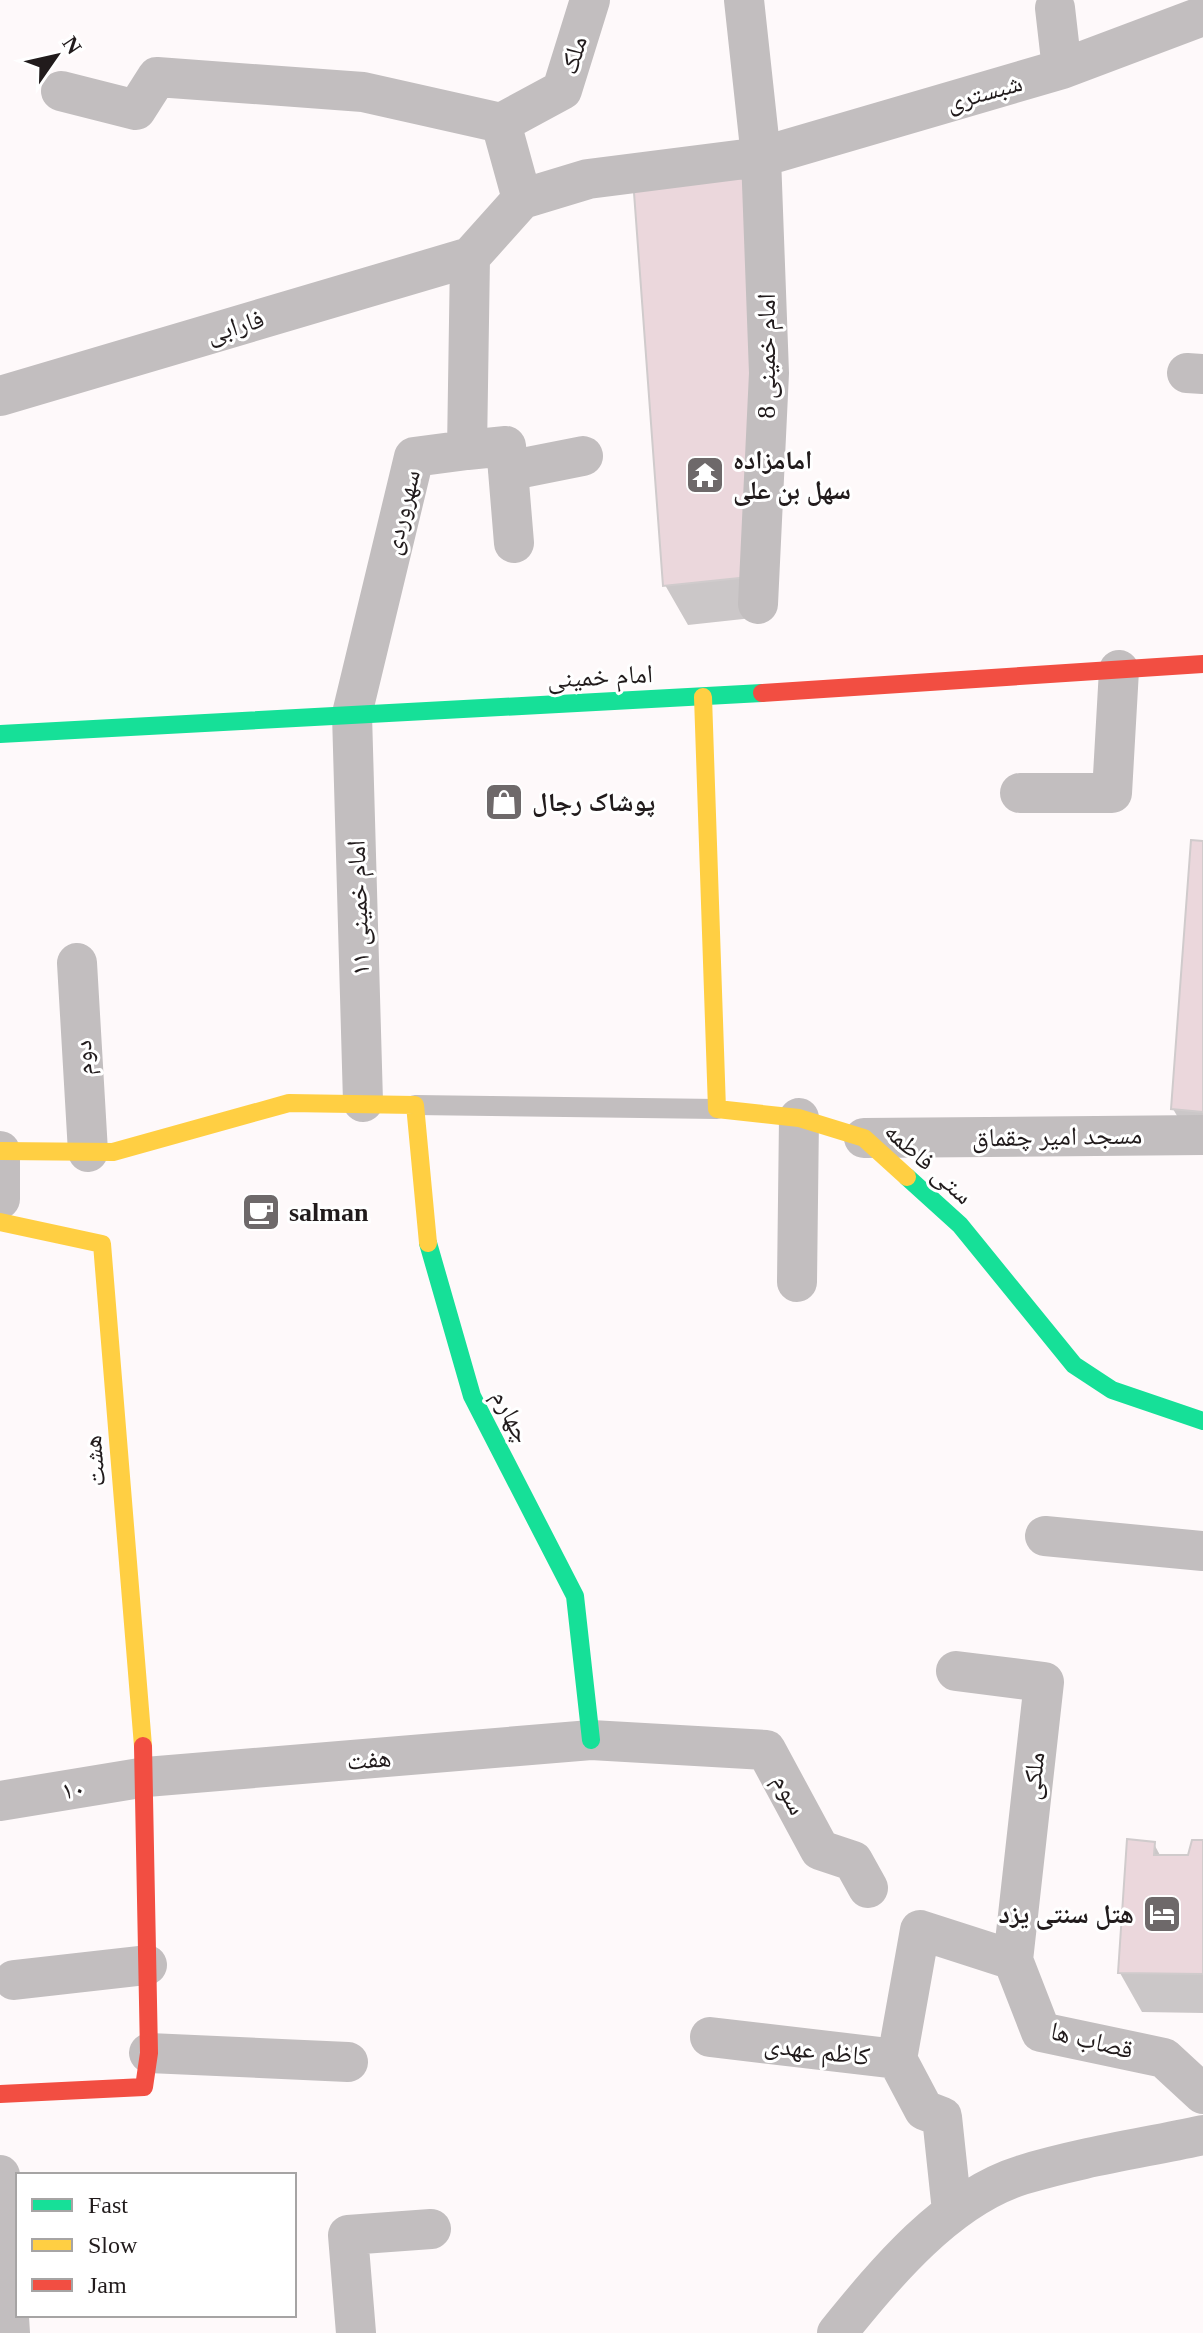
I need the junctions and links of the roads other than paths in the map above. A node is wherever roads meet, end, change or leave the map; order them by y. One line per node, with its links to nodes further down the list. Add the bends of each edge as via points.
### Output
1 (590, 0): 7 (street, ملک, via 562,90)
2 (744, 0): 8 (street, امام خمینی 8)
3 (1055, 8): 5 (street)
4 (1203, 16): 5 (street, شبستری)
5 (1062, 69): 8 (street, شبستری)
6 (61, 91): 7 (street, via 136,110 157,77 220,81 363,92)
7 (501, 123): 9 (street)
8 (761, 157): 9 (street, شبستری, via 588,179); 16 (street, امام خمینی 8, via 769,373)
9 (522, 199): 10 (street)
10 (470, 257): 11 (street, فارابی); 12 (street)
11 (0, 396)
12 (467, 450): 14 (street, via 506,446); 20 (street, سهروردی, via 414,457)
13 (583, 456): 14 (street)
14 (508, 471): 15 (street)
15 (514, 543)
16 (758, 604)
17 (1203, 664): 18 (street, امام خمینی)
18 (1119, 670): 19 (street, امام خمینی); 22 (street, via 1112,793)
19 (703, 697): 20 (street, امام خمینی); 26 (street)
20 (352, 714): 21 (street, امام خمینی); 24 (street, امام خمینی ۱۱)
21 (0, 734)
22 (1020, 793)
23 (77, 963): 31 (street, دوم)
24 (363, 1102): 25 (street); 31 (street, via 289,1103 113,1152)
25 (415, 1105): 26 (lane); 39 (street, چهارم, via 429,1249 472,1396 575,1596)
26 (717, 1109): 27 (street, ستی فاطمه)
27 (799, 1118): 29 (street, ستی فاطمه); 34 (street)
28 (1203, 1135): 29 (street, مسجد امیر چقماق)
29 (864, 1138): 35 (street, ستی فاطمه, via 960,1225 1074,1365 1112,1390)
30 (0, 1151): 31 (street); 32 (street)
31 (88, 1152)
32 (0, 1199)
33 (0, 1222): 40 (street, هشت, via 102,1244)
34 (797, 1282)
35 (1203, 1421)
36 (1045, 1536): 37 (street)
37 (1203, 1551)
38 (956, 1671): 43 (street, ملکی, via 1044,1682)
39 (591, 1740): 40 (street, هفت); 42 (street, سوم, via 766,1750 820,1850 853,1861)
40 (146, 1777): 41 (street, ۱۰); 44 (street)
41 (0, 1801)
42 (868, 1888)
43 (1013, 1960): 48 (street, via 920,1930); 51 (street, قصاب ها, via 1041,2032 1164,2058)
44 (147, 1965): 45 (street); 47 (street)
45 (14, 1980)
46 (710, 2037): 48 (street, کاظم عهدی)
47 (149, 2053): 49 (street); 50 (street, via 144,2087)
48 (897, 2059): 54 (street, کاظم عهدی, via 924,2110 942,2117)
49 (348, 2062)
50 (0, 2094)
51 (1203, 2094)
52 (1203, 2135): 54 (street, via 1020,2175)
53 (0, 2175): 56 (street)
54 (952, 2211): 59 (street, via 887,2272)
55 (431, 2229): 58 (street, via 348,2235)
56 (2, 2234): 57 (street)
57 (10, 2333)
58 (356, 2333)
59 (837, 2333)

